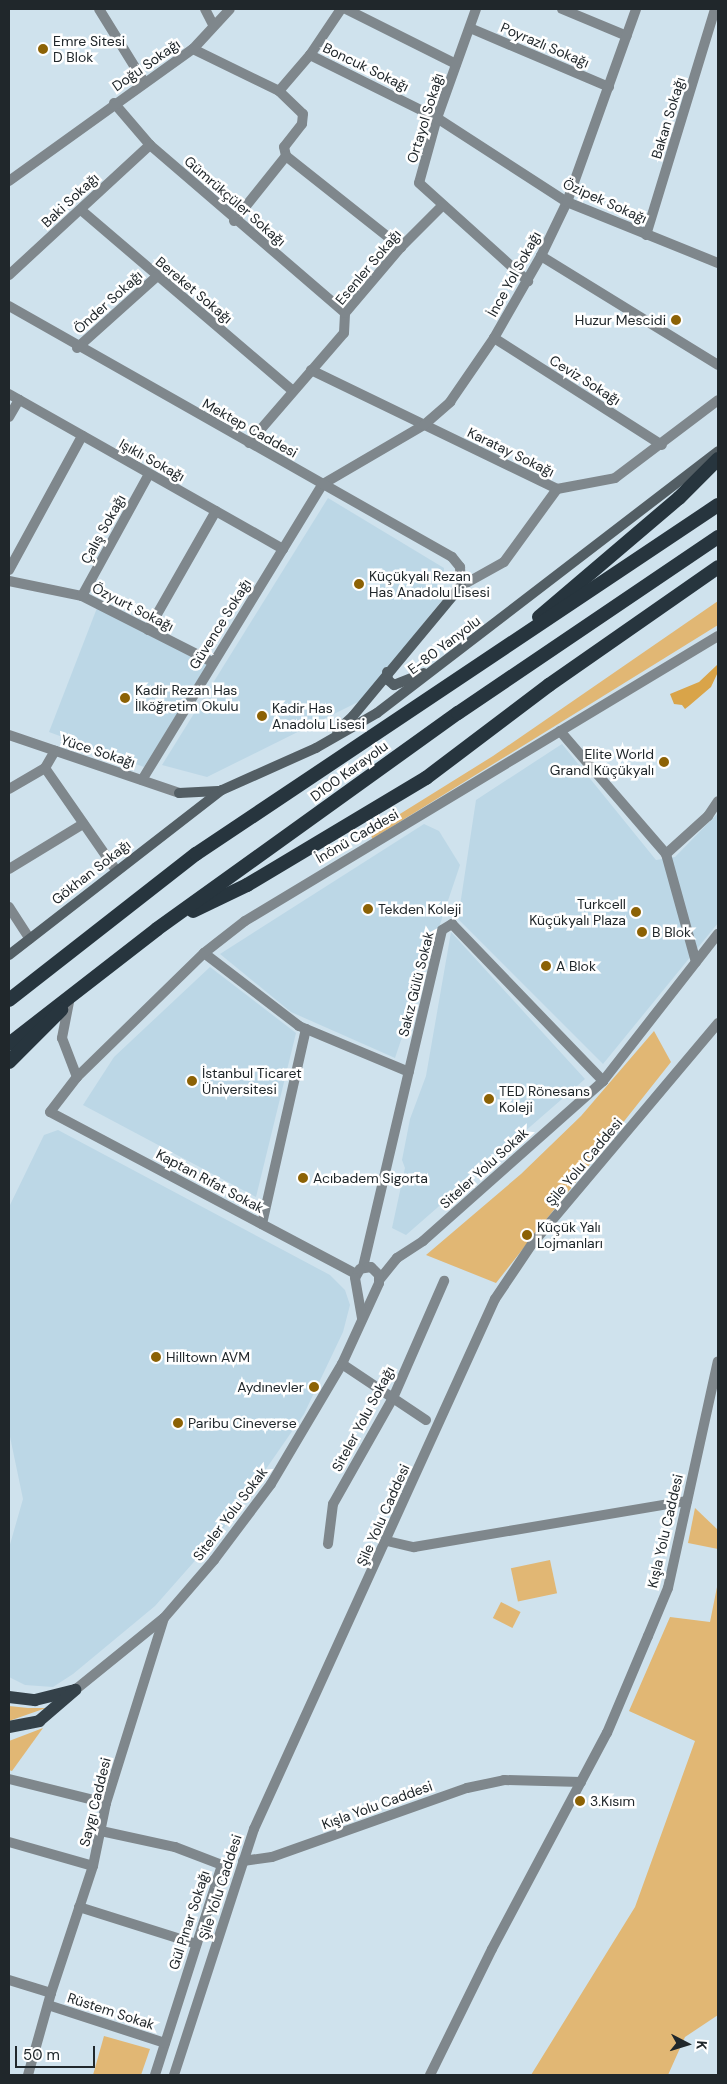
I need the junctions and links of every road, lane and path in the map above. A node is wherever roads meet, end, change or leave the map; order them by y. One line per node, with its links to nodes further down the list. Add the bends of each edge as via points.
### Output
1 (99, 9): 16 (street)
2 (204, 9): 10 (street)
3 (230, 9): 10 (street, Doğu Sokağı)
4 (340, 9): 14 (street)
5 (346, 9): 15 (street)
6 (476, 9): 11 (street, Ortayol Sokağı)
7 (562, 9): 12 (street)
8 (636, 9): 12 (street, İnce Yol Sokağı)
9 (715, 9): 28 (street, Bakan Sokağı)
10 (213, 25): 13 (street, Doğu Sokağı)
11 (470, 28): 15 (street, Ortayol Sokağı); 17 (street, Poyrazlı Sokağı)
12 (627, 36): 17 (street, İnce Yol Sokağı)
13 (193, 49): 16 (street, Doğu Sokağı); 18 (street)
14 (310, 55): 18 (street); 20 (street, Boncuk Sokağı)
15 (456, 64): 20 (street, Ortayol Sokağı)
16 (144, 82): 19 (street, Doğu Sokağı)
17 (609, 87): 24 (street, İnce Yol Sokağı)
18 (279, 90): 22 (street, via 303,114 302,124 284,147)
19 (114, 103): 21 (street, Gümrükçüler Sokağı); 23 (street, Doğu Sokağı)
20 (437, 118): 24 (street, Özipek Sokağı); 25 (street, Ortayol Sokağı, via 419,183)
21 (150, 145): 26 (street, Baki Sokağı); 27 (street, Gümrükçüler Sokağı)
22 (286, 156): 27 (street); 29 (street)
23 (9, 181)
24 (567, 202): 28 (street, Özipek Sokağı); 30 (street, İnce Yol Sokağı)
25 (443, 205): 29 (street, Esenler Sokağı); 34 (street, Ortayol Sokağı)
26 (81, 210): 32 (street, Baki Sokağı); 33 (street, Bereket Sokağı)
27 (234, 221): 36 (street, Gümrükçüler Sokağı)
28 (646, 235): 31 (street, Özipek Sokağı)
29 (401, 246): 36 (street, Esenler Sokağı)
30 (541, 256): 34 (street, İnce Yol Sokağı); 39 (street)
31 (718, 263)
32 (9, 275)
33 (156, 277): 38 (street, Önder Sokağı); 41 (street, Bereket Sokağı)
34 (528, 281): 37 (street, İnce Yol Sokağı)
35 (9, 306): 38 (street, Mektep Caddesi)
36 (345, 312): 40 (street, Esenler Sokağı, via 344,333)
37 (494, 338): 46 (street, İnce Yol Sokağı, via 450,402); 49 (street, Ceviz Sokağı)
38 (77, 348): 48 (street, Mektep Caddesi)
39 (718, 364)
40 (311, 370): 41 (street, Esenler Sokağı); 46 (street, Karatay Sokağı)
41 (292, 390): 48 (street, Esenler Sokağı)
42 (9, 394): 43 (street, Işıklı Sokağı)
43 (19, 400): 45 (street); 47 (street, Işıklı Sokağı)
44 (718, 400): 49 (street, Karatay Sokağı)
45 (9, 418)
46 (424, 425): 53 (street, İnce Yol Sokağı); 54 (street, Karatay Sokağı)
47 (82, 436): 52 (street, Işıklı Sokağı); 60 (street)
48 (249, 443): 53 (street, Mektep Caddesi)
49 (662, 445): 54 (street, Karatay Sokağı, via 614,478)
50 (718, 451): 68 (main road, E-80 Yanyolu)
51 (718, 459): 66 (highway, via 679,498)
52 (149, 474): 56 (street, Işıklı Sokağı); 63 (street, Çalış Sokağı)
53 (323, 484): 58 (street, Güvence Sokağı); 62 (street, Mektep Caddesi, via 452,557 460,567)
54 (557, 489): 62 (street, via 504,562)
55 (718, 505): 66 (highway, D100 Karayolu)
56 (216, 511): 58 (street, Işıklı Sokağı); 64 (street)
57 (718, 538): 86 (highway, D100 Karayolu, via 458,713)
58 (283, 549): 67 (street, Güvence Sokağı)
59 (718, 566): 86 (highway, via 549,685 426,778 247,885)
60 (9, 570)
61 (9, 581): 63 (street, Özyurt Sokağı)
62 (461, 586): 69 (main road)
63 (82, 596): 64 (street, Özyurt Sokağı)
64 (148, 630): 67 (street, Özyurt Sokağı)
65 (718, 636): 70 (street, İnönü Caddesi)
66 (492, 657): 91 (highway, D100 Karayolu, via 196,854)
67 (212, 662): 75 (street, Güvence Sokağı)
68 (443, 664): 69 (main road, via 397,685 389,682); 72 (main road, E-80 Yanyolu, via 378,713)
69 (388, 672): 72 (main road, via 353,716)
70 (560, 730): 82 (street); 89 (street, İnönü Caddesi, via 327,869 245,921)
71 (9, 735): 73 (street, Yüce Sokağı)
72 (323, 744): 77 (main road, E-80 Yanyolu)
73 (54, 752): 74 (street); 75 (street, Yüce Sokağı)
74 (45, 768): 76 (street); 81 (street)
75 (142, 780): 78 (street, Yüce Sokağı)
76 (9, 789)
77 (222, 790): 78 (main road); 80 (main road, E-80 Yanyolu)
78 (179, 793): 80 (main road)
79 (718, 801): 82 (street, via 708,816)
80 (191, 812): 84 (main road, Gökhan Sokağı)
81 (83, 824): 83 (street); 84 (street)
82 (666, 854): 92 (street)
83 (9, 869)
84 (116, 870): 88 (main road, Gökhan Sokağı)
85 (9, 907): 88 (street)
86 (157, 929): 94 (highway, D100 Karayolu)
87 (718, 934): 92 (street, Siteler Yolu Sokak)
88 (30, 939): 90 (main road, Gökhan Sokağı)
89 (204, 953): 97 (street); 101 (street, İnönü Caddesi)
90 (9, 955)
91 (67, 955): 93 (highway); 95 (highway, D100 Karayolu)
92 (696, 962): 102 (street, Siteler Yolu Sokak)
93 (9, 992)
94 (72, 995): 98 (highway, D100 Karayolu); 99 (highway, via 52,1022); 101 (street, via 61,1031)
95 (9, 1000)
96 (718, 1023): 115 (street, Şile Yolu Caddesi, via 514,1268 495,1298)
97 (306, 1029): 100 (street); 104 (street)
98 (9, 1044)
99 (9, 1062)
100 (409, 1072): 102 (street, Sakız Gülü Sokak, via 442,930 452,924); 105 (street, Sakız Gülü Sokak)
101 (77, 1077): 103 (street, İnönü Caddesi)
102 (603, 1081): 107 (street, Siteler Yolu Sokak, via 422,1241 397,1258)
103 (50, 1112): 104 (street, Kaptan Rıfat Sokak)
104 (262, 1224): 105 (street, Kaptan Rıfat Sokak)
105 (360, 1271): 107 (street, Kaptan Rıfat Sokak, via 375,1269); 108 (street)
106 (444, 1281): 112 (street, Siteler Yolu Sokağı)
107 (379, 1283): 108 (street, via 366,1292); 109 (street, Siteler Yolu Sokak)
108 (358, 1288): 109 (street)
109 (362, 1318): 111 (street, Siteler Yolu Sokak)
110 (718, 1361): 114 (street, Kışla Yolu Caddesi)
111 (342, 1364): 112 (street); 117 (street, Siteler Yolu Sokak, via 271,1484 214,1560)
112 (393, 1398): 113 (street); 116 (street, Siteler Yolu Sokağı, via 333,1504)
113 (426, 1420)
114 (687, 1501): 115 (street, via 414,1547); 122 (street, Kışla Yolu Caddesi, via 668,1588 607,1732)
115 (387, 1541): 126 (street, Şile Yolu Caddesi, via 258,1820)
116 (328, 1544)
117 (164, 1618): 118 (street, Siteler Yolu Sokak); 123 (street, Saygı Caddesi)
118 (75, 1690): 119 (main road, via 36,1700); 120 (main road, via 40,1721)
119 (9, 1697)
120 (9, 1727)
121 (9, 1779): 123 (street)
122 (581, 1782): 126 (street, Kışla Yolu Caddesi, via 504,1780 467,1788 272,1857); 137 (street, Kışla Yolu Caddesi, via 492,1949)
123 (106, 1803): 124 (street, Saygı Caddesi)
124 (101, 1831): 127 (street, Saygı Caddesi); 129 (street, Gül Pınar Sokağı, via 175,1847 222,1865)
125 (9, 1842): 127 (street)
126 (243, 1861): 136 (street, Şile Yolu Caddesi)
127 (93, 1866): 128 (street, Saygı Caddesi)
128 (80, 1907): 129 (street); 131 (street, Saygı Caddesi)
129 (196, 1944): 133 (street, Gül Pınar Sokağı)
130 (9, 1980): 131 (street)
131 (51, 1993): 132 (street, Saygı Caddesi)
132 (48, 2005): 133 (street, Rüstem Sokak); 134 (street, Saygı Caddesi)
133 (165, 2043): 135 (street, Gül Pınar Sokağı)
134 (28, 2075)
135 (155, 2075)
136 (174, 2075)
137 (430, 2075)

